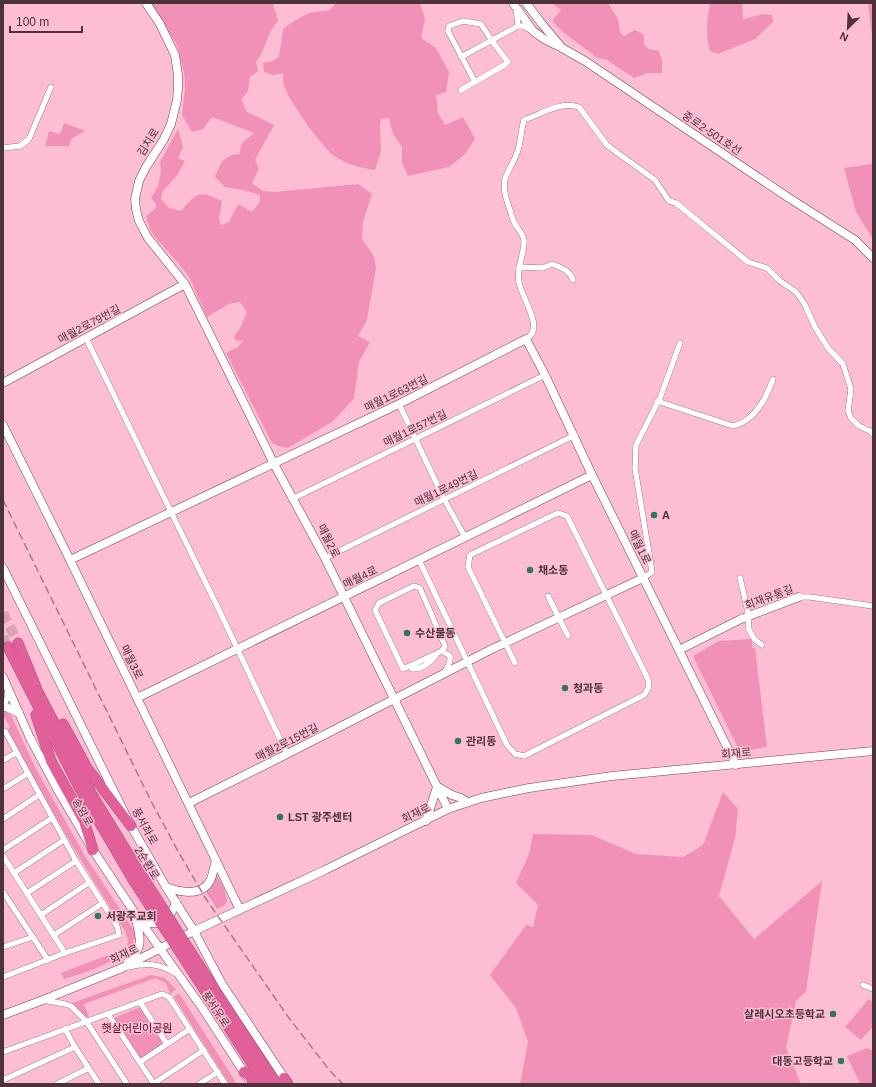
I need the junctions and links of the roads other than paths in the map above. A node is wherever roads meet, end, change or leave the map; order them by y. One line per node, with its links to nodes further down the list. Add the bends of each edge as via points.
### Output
1 (146, 3): 16 (street, 김치로, via 175,55 178,88 171,124 136,189 136,209 148,238)
2 (526, 3): 7 (street, 중로2-501호선)
3 (514, 5): 4 (street); 5 (street)
4 (518, 26): 5 (street); 6 (street)
5 (533, 31): 7 (street)
6 (492, 41): 8 (street); 8 (street, via 481,24 462,21 449,26 448,30); 9 (street, via 508,62)
7 (562, 48): 13 (street, 중로2-501호선, via 855,240)
8 (461, 57): 9 (street)
9 (475, 82): 11 (street)
10 (51, 87): 12 (street, via 29,139 20,146)
11 (461, 90)
12 (3, 148)
13 (873, 258)
14 (519, 267): 15 (street, via 543,268 552,264 567,270); 18 (street, via 519,282 534,325 533,334); 26 (street, via 524,241 508,205 504,181 515,158 524,120 550,108 572,105 579,107 607,145 655,180 669,201 676,203 748,262 767,268 796,292 821,338 843,364 851,389 848,411 851,418)
15 (573, 280)
16 (185, 284): 17 (street, 매월2로79번길); 29 (street, 매월2로)
17 (86, 338): 22 (street, 매월2로79번길); 33 (street)
18 (526, 339): 20 (street, 매월1로); 24 (street, 매월1로63번길)
19 (680, 343): 23 (street)
20 (545, 374): 27 (street, 매월1로); 28 (street, 매월1로57번길)
21 (773, 379): 23 (street, via 758,409 745,421 733,426)
22 (3, 383)
23 (657, 401): 39 (street, via 637,441 634,458 652,572)
24 (399, 404): 28 (street); 29 (street, 매월1로63번길)
25 (3, 425): 36 (street, 매월3로)
26 (873, 434)
27 (575, 435): 30 (street, 매월1로); 32 (street, 매월1로49번길)
28 (416, 439): 31 (street, 매월1로57번길); 32 (street)
29 (274, 464): 31 (street, 매월2로); 33 (street, 매월1로63번길)
30 (592, 475): 34 (street, 매월4로); 39 (street, 매월1로)
31 (294, 498): 35 (street, 매월2로)
32 (444, 499): 34 (street); 35 (street, 매월1로49번길)
33 (170, 512): 36 (street, 매월1로63번길); 54 (street)
34 (465, 537): 37 (street, 매월4로)
35 (325, 558): 45 (street, 매월2로)
36 (70, 560): 64 (street, 매월3로)
37 (419, 560): 41 (street); 45 (street, 매월4로)
38 (3, 568): 84 (street, 풍서좌로)
39 (643, 578): 43 (street, 매월2로15번길); 55 (street, 매월1로)
40 (740, 578): 48 (street)
41 (430, 582): 42 (street); 57 (street)
42 (420, 588): 56 (street, via 445,643); 56 (street, via 414,586 379,603 375,610 404,668)
43 (607, 594): 49 (street, 매월2로15번길); 51 (street, via 567,516 558,513 470,555 468,567); 57 (street, via 649,682 647,691 635,700 529,754 519,756 507,745)
44 (548, 596): 49 (street)
45 (344, 597): 54 (street, 매월4로); 65 (street, 매월2로)
46 (799, 598): 47 (street, 회재유통길, via 810,597); 48 (street, 회재유통길)
47 (873, 606)
48 (749, 616): 53 (street, via 748,628 755,640); 55 (street, 회재유통길)
49 (558, 617): 50 (street); 51 (street, 매월2로15번길)
50 (568, 636)
51 (505, 643): 57 (street, 매월2로15번길); 58 (street)
52 (13, 645): 62 (highway, 2순환로); 84 (highway, via 87,768); 92 (highway, 2순환로)
53 (762, 645)
54 (237, 650): 64 (street, 매월4로); 71 (street)
55 (679, 650): 73 (street, 매월1로)
56 (440, 652): 59 (street, via 430,663); 60 (street, via 450,656 450,664)
57 (468, 661): 60 (street, 매월2로15번길)
58 (515, 663)
59 (412, 669)
60 (444, 674): 65 (street, 매월2로15번길)
61 (3, 677): 63 (street, 송암로)
62 (25, 683): 87 (highway, via 51,761 84,821); 92 (highway, 2순환로, via 80,789)
63 (8, 690): 66 (street); 67 (street, 송암로)
64 (137, 698): 79 (street, 매월3로)
65 (394, 700): 71 (street, 매월2로15번길); 75 (street, 매월2로)
66 (3, 707): 67 (street)
67 (19, 714): 87 (street, 송암로, via 60,794)
68 (4, 732): 70 (street)
69 (873, 751): 73 (street, 회재로)
70 (16, 753): 72 (street); 74 (street)
71 (288, 754): 79 (street, 매월2로15번길)
72 (3, 760)
73 (736, 765): 78 (street, 회재로, via 612,776 529,788)
74 (27, 774): 76 (street); 77 (street)
75 (437, 787): 78 (street); 80 (street, 매월2로); 83 (street)
76 (3, 789)
77 (39, 795): 81 (street); 82 (street)
78 (467, 802): 80 (street, 회재로)
79 (189, 803): 89 (street, 매월3로)
80 (448, 810): 83 (street, 회재로)
81 (52, 818): 85 (street); 86 (street)
82 (3, 819)
83 (426, 821): 99 (street, 회재로)
84 (131, 826): 94 (street, 풍서좌로)
85 (64, 840): 90 (street); 91 (street)
86 (3, 850)
87 (93, 850): 100 (street, 송암로)
88 (3, 856): 91 (street)
89 (216, 860): 94 (street, via 210,881 203,888 182,892); 99 (street, 매월3로)
90 (76, 861): 93 (street); 96 (street)
91 (14, 873): 96 (street)
92 (136, 876): 119 (highway, 2순환로, bridge)
93 (90, 882): 98 (street); 101 (street)
94 (166, 886): 97 (street, 풍서좌로)
95 (3, 892): 105 (street)
96 (27, 893): 101 (street)
97 (176, 902): 102 (street, via 171,915 164,921 153,924); 103 (street, 풍서좌로)
98 (103, 903): 104 (street); 108 (street, via 117,926 119,935)
99 (240, 910): 103 (street, 회재로)
100 (134, 912): 102 (street, 송암로); 110 (street, via 140,945 135,956)
101 (41, 915): 104 (street)
102 (142, 922): 107 (street, 송암로)
103 (194, 931): 107 (street, 회재로); 132 (street, 풍서좌로, via 222,984)
104 (54, 935): 108 (street)
105 (32, 937): 106 (street); 109 (street)
106 (3, 947)
107 (161, 948): 110 (street, 회재로); 112 (street, 풍서우로)
108 (65, 953): 109 (street)
109 (48, 960): 111 (street)
110 (122, 968): 112 (street, via 148,964 168,968); 115 (street, 회재로)
111 (3, 977)
112 (180, 977): 130 (street, 풍서우로)
113 (863, 985): 114 (street)
114 (873, 990)
115 (43, 1000): 118 (street, 회재로); 120 (street, via 71,1006)
116 (140, 1002): 117 (street); 122 (street, via 162,994 169,997); 123 (street)
117 (108, 1014): 120 (street); 127 (street)
118 (3, 1015)
119 (226, 1015): 132 (highway, 2순환로); 141 (highway, 2순환로)
120 (86, 1021): 121 (street); 135 (street)
121 (65, 1029): 124 (street); 126 (street)
122 (190, 1029): 123 (street); 125 (street)
123 (167, 1044): 127 (street)
124 (75, 1047): 128 (street); 131 (street)
125 (204, 1050): 129 (street); 136 (street)
126 (3, 1052)
127 (140, 1062): 136 (street)
128 (89, 1068): 133 (street); 134 (street)
129 (218, 1072): 137 (street); 138 (street)
130 (244, 1072): 139 (street, 풍서우로); 140 (highway)
131 (3, 1080)
132 (284, 1082)
133 (57, 1084)
134 (99, 1084)
135 (127, 1084)
136 (154, 1084)
137 (199, 1084)
138 (225, 1084)
139 (251, 1084)
140 (255, 1084)
141 (265, 1084)

